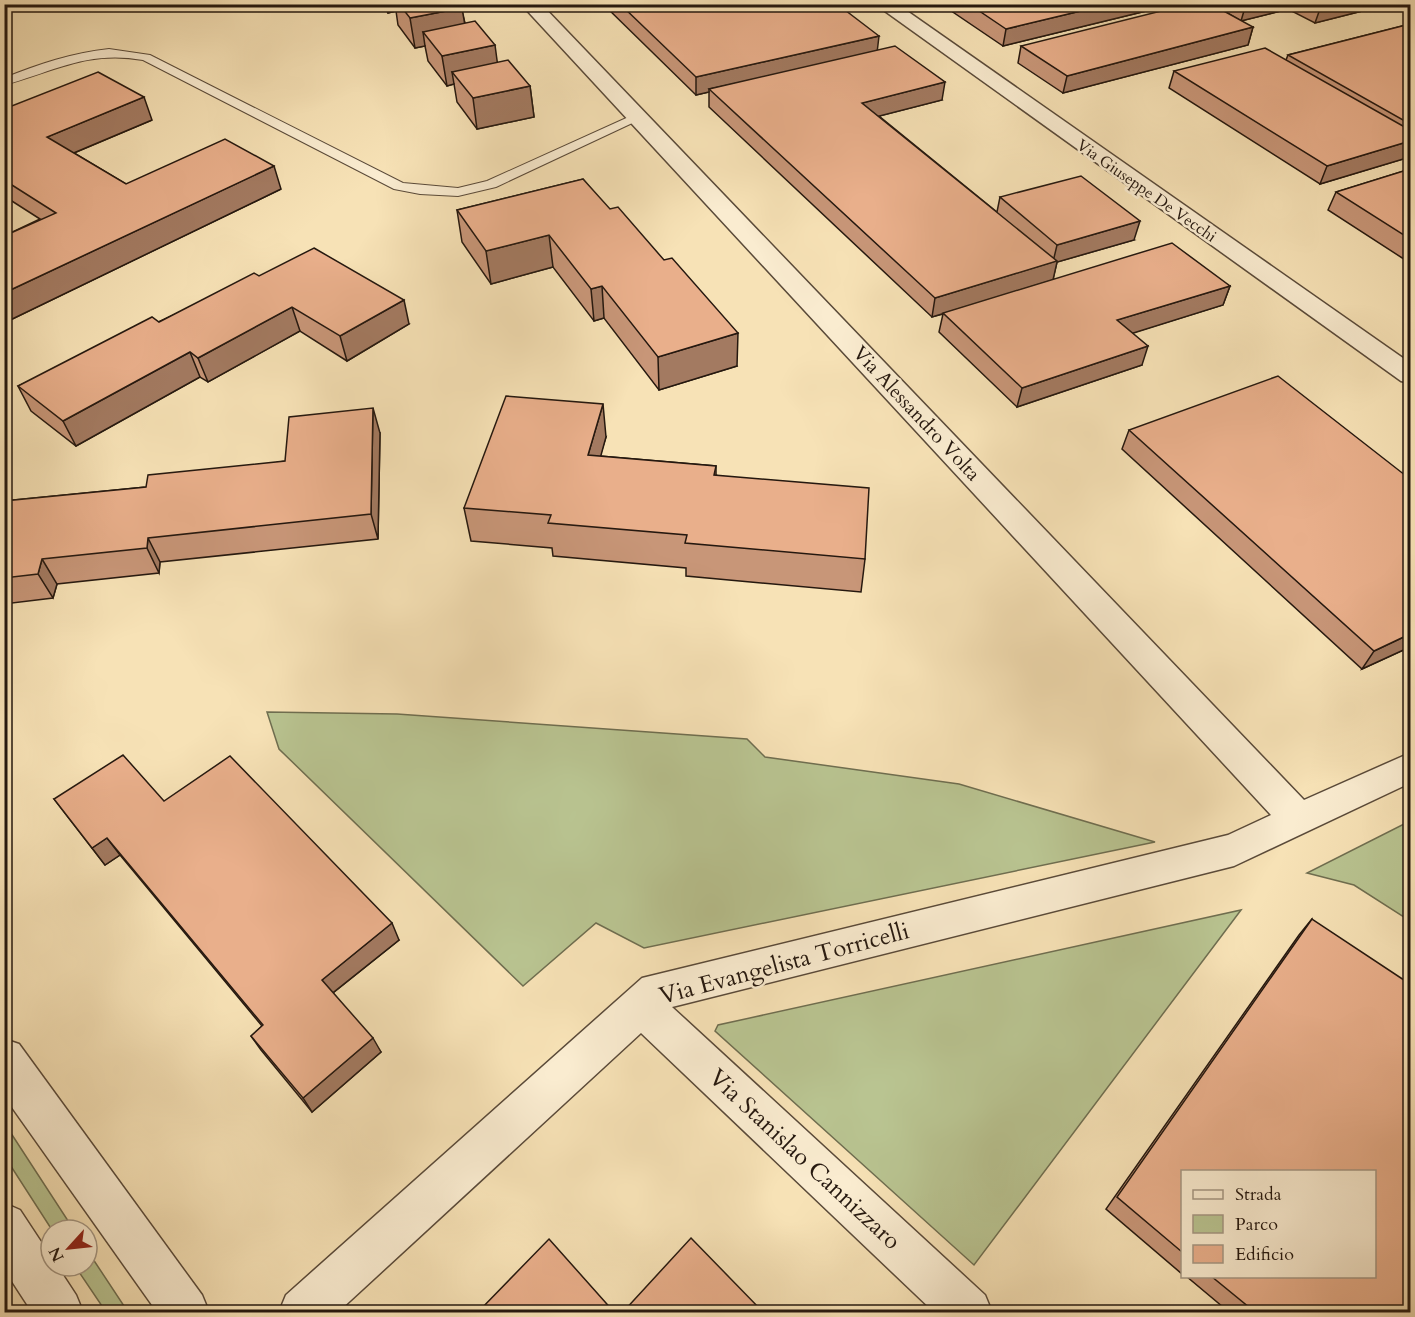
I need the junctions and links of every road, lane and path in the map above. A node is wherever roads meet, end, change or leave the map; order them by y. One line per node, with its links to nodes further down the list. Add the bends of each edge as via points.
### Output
1 (884, 4): 5 (street, Via Giuseppe De Vecchi)
2 (530, 6): 4 (street, Via Alessandro Volta)
3 (4, 82): 4 (lane, via 72,57 104,53 137,55 399,186 420,190 458,192 491,184)
4 (637, 118): 7 (street, Via Alessandro Volta)
5 (1410, 375)
6 (1410, 767): 7 (street, Via Evangelista Torricelli)
7 (1298, 819): 8 (street, Via Evangelista Torricelli, via 1234,850 656,992)
8 (641, 1006): 13 (street, Via Evangelista Torricelli); 14 (street, Via Stanislao Cannizzaro)
9 (4, 1059): 12 (street)
10 (4, 1226): 11 (street)
11 (59, 1312)
12 (185, 1312)
13 (303, 1312)
14 (968, 1312)

